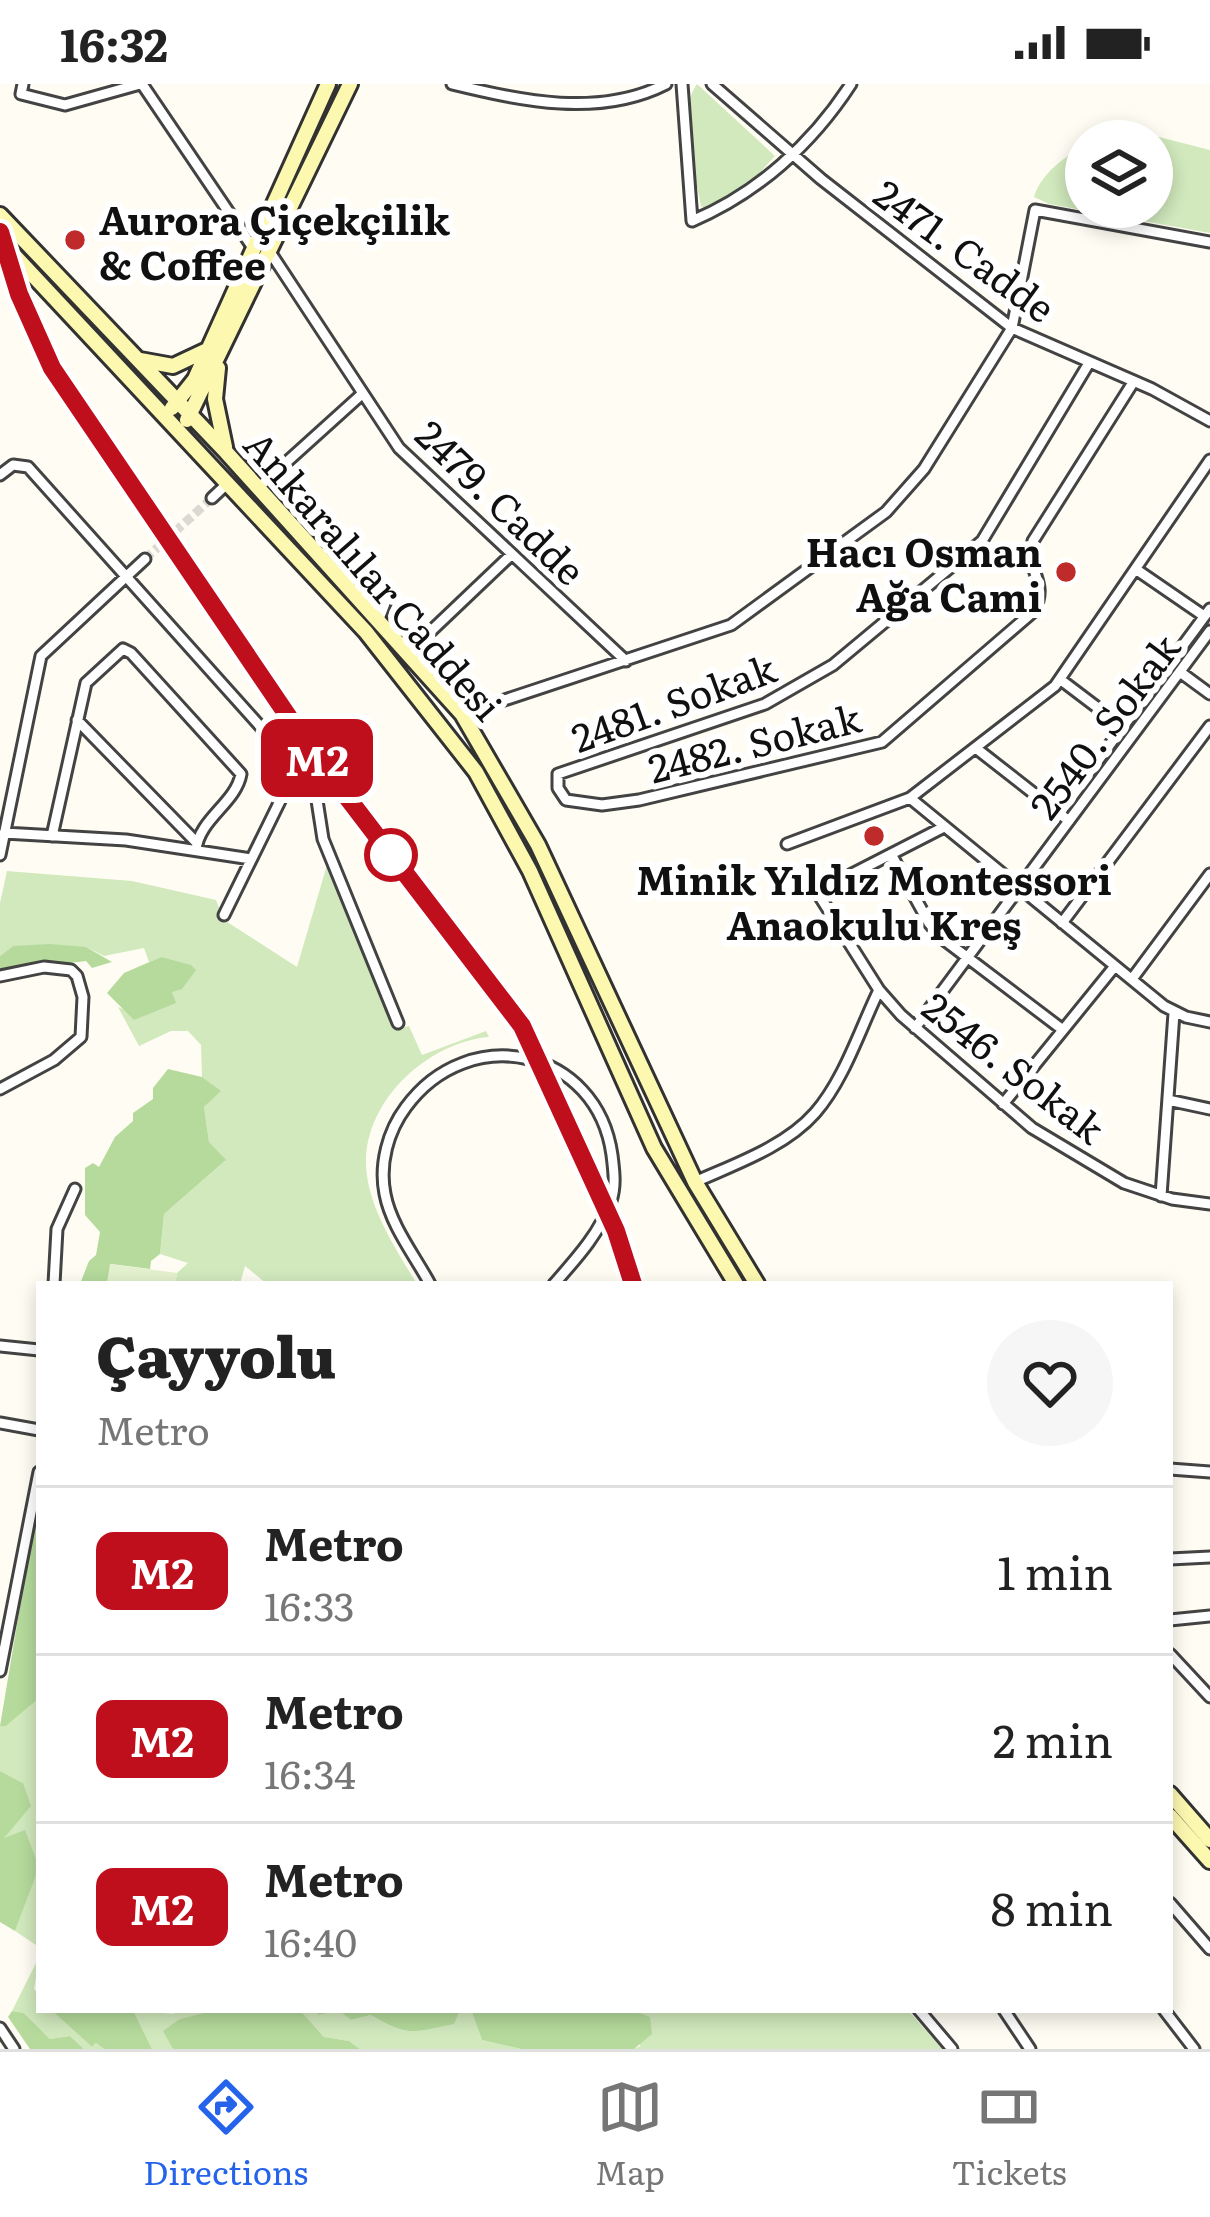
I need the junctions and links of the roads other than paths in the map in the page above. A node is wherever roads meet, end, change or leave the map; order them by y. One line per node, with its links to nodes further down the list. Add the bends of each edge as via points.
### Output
1 (23, 84): 11 (street, via 21,94)
2 (50, 84): 11 (street)
3 (141, 84): 11 (street, via 65,105); 16 (street)
4 (328, 84): 16 (main road)
5 (350, 84): 17 (main road)
6 (452, 84): 7 (street, via 586,104)
7 (666, 84)
8 (682, 84): 12 (street, via 692,221 752,189)
9 (712, 84): 12 (street, 2471. Cadde)
10 (851, 84): 12 (street)
11 (46, 100)
12 (792, 154): 18 (street, 2471. Cadde)
13 (0, 212): 20 (main road, Ankaralılar Caddesi)
14 (0, 240): 25 (main road, Ankaralılar Caddesi)
15 (1210, 242): 18 (street, via 1034,210)
16 (253, 248): 19 (main road)
17 (270, 252): 19 (main road); 23 (street, 2479. Cadde)
18 (1012, 328): 21 (street, 2471. Cadde); 45 (street, via 924,469 886,512 731,625)
19 (214, 350): 20 (main road, via 173,366); 24 (main road); 26 (main road); 29 (main road)
20 (134, 356): 24 (main road, Ankaralılar Caddesi)
21 (1088, 363): 22 (street, 2471. Cadde); 57 (street, 2481. Sokak, via 982,542 833,665 765,704)
22 (1134, 381): 27 (street, 2471. Cadde); 57 (street, 2482. Sokak, via 1033,541 1030,561 1042,591 1034,611 889,738 613,804 566,800)
23 (362, 394): 34 (street); 37 (street, 2479. Cadde, via 399,448)
24 (178, 401): 25 (main road); 26 (main road, Ankaralılar Caddesi)
25 (166, 414): 28 (main road, Ankaralılar Caddesi)
26 (191, 415): 28 (main road); 29 (main road, Ankaralılar Caddesi)
27 (1210, 421)
28 (179, 428): 33 (main road, Ankaralılar Caddesi)
29 (226, 452): 31 (main road, Ankaralılar Caddesi)
30 (1210, 460): 39 (street)
31 (243, 470): 33 (main road); 34 (main road, Ankaralılar Caddesi)
32 (0, 475): 40 (street, via 28,467)
33 (229, 482): 35 (street); 53 (main road, Ankaralılar Caddesi)
34 (259, 487): 42 (main road, Ankaralılar Caddesi)
35 (212, 498)
36 (344, 541): 42 (street, via 389,593)
37 (512, 554): 44 (street); 45 (street, 2479. Cadde)
38 (146, 559): 40 (street)
39 (1137, 569): 41 (street); 47 (street)
40 (126, 577): 63 (street, via 41,656); 83 (street, via 316,794 320,831)
41 (1207, 612): 49 (street)
42 (379, 619): 44 (main road, Ankaralılar Caddesi)
43 (1210, 631): 46 (street, 2540. Sokak)
44 (409, 652): 51 (main road, Ankaralılar Caddesi)
45 (626, 661): 51 (street)
46 (1180, 671): 48 (street); 50 (street, 2540. Sokak)
47 (1060, 680): 55 (street); 56 (street)
48 (1210, 694)
49 (1143, 699): 50 (street); 55 (street)
50 (1154, 707): 61 (street, 2540. Sokak)
51 (462, 714): 53 (main road); 70 (main road, Ankaralılar Caddesi)
52 (77, 721): 64 (street); 66 (street); 66 (street, via 91,674 119,650 131,652 241,774)
53 (441, 723): 71 (main road, Ankaralılar Caddesi)
54 (1210, 726): 75 (street)
55 (1123, 727): 58 (street)
56 (977, 748): 59 (street); 61 (street)
57 (558, 774)
58 (1088, 774)
59 (910, 798): 62 (street); 65 (street)
60 (280, 801): 69 (street)
61 (1069, 820): 73 (street, 2540. Sokak)
62 (942, 828): 67 (street); 73 (street)
63 (4, 833): 64 (street); 68 (street)
64 (52, 836): 66 (street)
65 (787, 844)
66 (196, 846): 69 (street)
67 (891, 854): 76 (street, via 929,923); 80 (street, 2546. Sokak, via 817,892)
68 (0, 855)
69 (251, 860): 74 (street)
70 (546, 862): 71 (main road); 90 (main road, Ankaralılar Caddesi)
71 (530, 871): 92 (main road, Ankaralılar Caddesi)
72 (1210, 874): 79 (street)
73 (1018, 889): 75 (street); 76 (street, 2540. Sokak)
74 (224, 915)
75 (1062, 923): 77 (street)
76 (966, 960): 84 (street, 2540. Sokak); 85 (street)
77 (1115, 966): 79 (street); 85 (street)
78 (0, 976): 86 (street, via 71,970 84,1017 72,1047)
79 (1132, 980): 81 (street)
80 (879, 989): 84 (street, 2546. Sokak); 90 (street, via 813,1114)
81 (1174, 1013): 82 (street); 87 (street)
82 (1210, 1022)
83 (398, 1024)
84 (915, 1028): 88 (street, 2546. Sokak)
85 (1063, 1030): 88 (street)
86 (0, 1089)
87 (1168, 1100): 89 (street); 93 (street)
88 (1003, 1104): 93 (street, 2546. Sokak, via 1075,1157)
89 (1210, 1109)
90 (695, 1182): 92 (main road); 99 (main road, Ankaralılar Caddesi)
91 (75, 1190): 95 (street, via 57,1228)
92 (676, 1190): 98 (main road, Ankaralılar Caddesi)
93 (1161, 1196): 94 (street, 2546. Sokak)
94 (1210, 1204)
95 (55, 1281)
96 (428, 1281): 97 (street, via 386,1201 388,1143 408,1104 435,1076 468,1060 508,1055 572,1081 600,1115 611,1148 611,1202)
97 (557, 1281)
98 (734, 1281)
99 (755, 1281)
100 (0, 1346): 101 (street)
101 (36, 1350)
102 (0, 1423): 103 (street)
103 (36, 1429)
104 (1173, 1469): 105 (street)
105 (1210, 1472)
106 (36, 1487): 112 (street)
107 (1210, 1557): 108 (street)
108 (1173, 1559)
109 (1210, 1616): 110 (street)
110 (1173, 1620)
111 (1173, 1657): 113 (street)
112 (0, 1672)
113 (1210, 1696)
114 (1173, 1797): 116 (main road)
115 (1173, 1819): 117 (main road)
116 (1210, 1840)
117 (1210, 1861)
118 (1173, 1906): 119 (street)
119 (1210, 1949)
120 (922, 2013): 125 (street)
121 (1006, 2013): 126 (street)
122 (1165, 2013): 127 (street)
123 (0, 2028): 124 (street)
124 (14, 2049)
125 (952, 2049)
126 (1030, 2049)
127 (1194, 2049)

